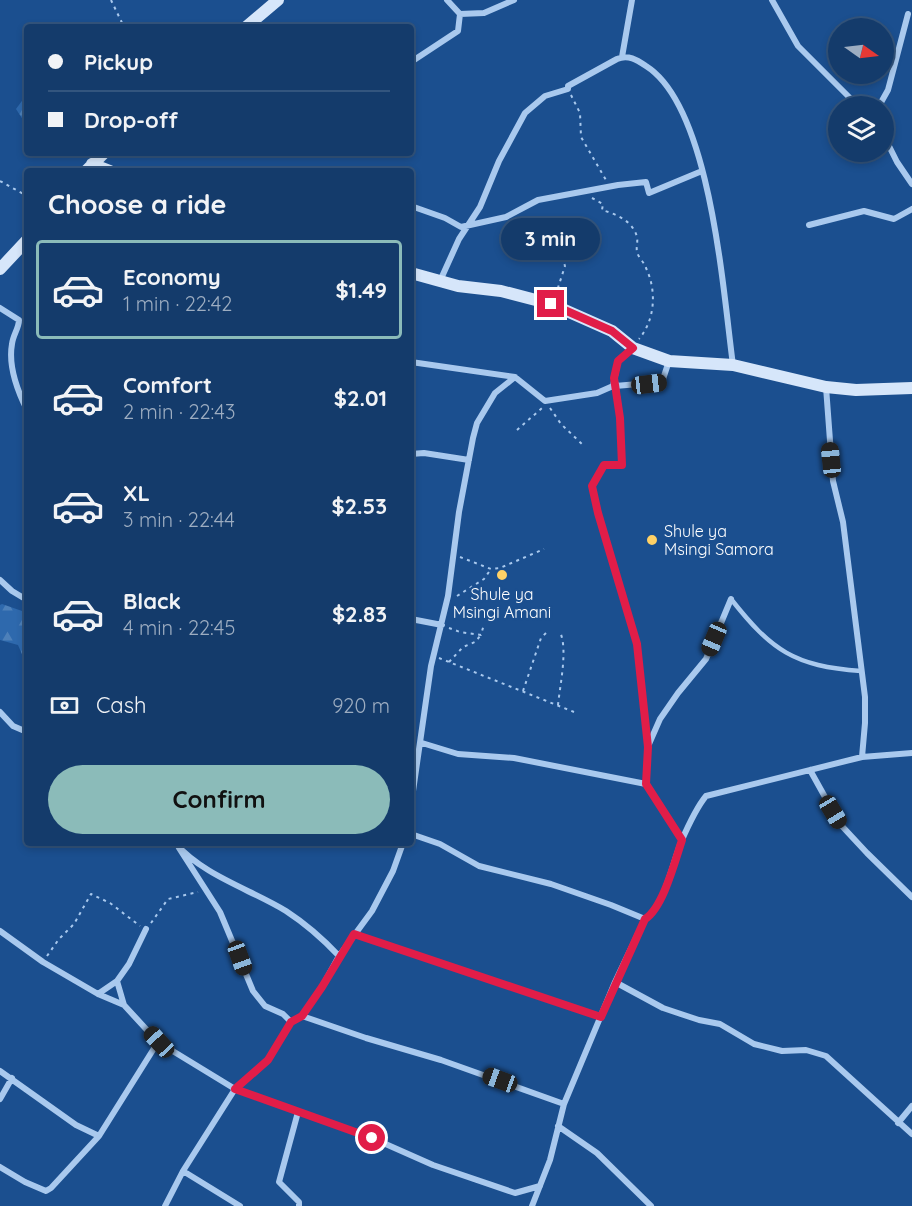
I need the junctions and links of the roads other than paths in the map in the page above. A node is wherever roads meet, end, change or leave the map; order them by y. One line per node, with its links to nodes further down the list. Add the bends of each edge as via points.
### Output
1 (278, 0): 8 (street)
2 (447, 0): 6 (street)
3 (514, 0): 6 (street, via 484,13)
4 (632, 0): 11 (street)
5 (772, 0): 13 (street, via 798,46)
6 (460, 14): 9 (street, via 458,31)
7 (908, 14): 14 (street)
8 (250, 24)
9 (421, 55): 10 (street); 12 (street)
10 (414, 56)
11 (622, 57): 18 (street, via 634,58 664,82 693,135); 22 (street, via 567,89 545,96 525,113)
12 (414, 60)
13 (848, 96)
14 (885, 96)
15 (101, 156): 17 (street)
16 (894, 156): 19 (street)
17 (89, 168)
18 (702, 171): 22 (street, via 649,193 646,182 538,200 510,215); 32 (street, via 715,232)
19 (912, 184)
20 (414, 207): 22 (street, via 461,226)
21 (912, 209): 23 (street, via 894,219 864,211)
22 (469, 225): 27 (street)
23 (809, 225)
24 (24, 243): 25 (street)
25 (0, 268)
26 (414, 274): 27 (street)
27 (440, 281): 29 (street, via 552,304 612,331)
28 (0, 308): 38 (street, via 19,320 11,351 14,375)
29 (633, 348): 30 (street); 34 (street, via 618,361)
30 (669, 361): 32 (street); 35 (street, via 662,382)
31 (414, 362): 33 (street)
32 (733, 365): 36 (street)
33 (515, 377): 34 (street, via 545,401 597,393 613,386); 40 (street, via 495,393 477,423)
34 (614, 378): 35 (street)
35 (615, 386): 50 (street, via 622,465 604,465 592,486 637,644)
36 (826, 387): 37 (street); 46 (street, via 833,481 843,522)
37 (912, 388)
38 (24, 402)
39 (414, 454): 40 (street)
40 (469, 460): 45 (street)
41 (0, 580): 42 (street)
42 (24, 598)
43 (731, 599): 46 (lane, via 751,625 793,657 809,664); 50 (street, via 706,659 660,719)
44 (414, 620): 45 (street)
45 (443, 626): 49 (street, via 434,656)
46 (861, 671): 52 (street, via 865,706)
47 (0, 712): 48 (street, via 13,726)
48 (24, 731)
49 (422, 743): 54 (street, via 458,754 514,758); 55 (street)
50 (648, 747): 54 (street)
51 (912, 753): 52 (street)
52 (862, 757): 53 (street)
53 (810, 770): 57 (street, via 706,796); 61 (street, via 840,824)
54 (646, 784): 57 (street)
55 (414, 788)
56 (414, 835): 62 (street, via 440,844 479,866 550,884)
57 (682, 840): 62 (street, via 660,899)
58 (178, 846): 73 (street, via 220,912 253,991 265,1006)
59 (178, 846): 66 (street, via 246,891 285,910)
60 (402, 846): 65 (street, via 372,910)
61 (912, 897)
62 (645, 919): 68 (street)
63 (146, 929): 67 (street)
64 (0, 931): 69 (street)
65 (354, 934): 66 (street); 72 (street)
66 (339, 956): 71 (street)
67 (117, 981): 69 (street); 70 (street)
68 (615, 982): 72 (street); 83 (street, via 663,1008 720,1024 754,1044 826,1056)
69 (98, 994): 70 (street)
70 (124, 1005): 74 (street)
71 (302, 1016): 73 (street); 80 (street)
72 (601, 1017): 80 (street)
73 (291, 1022): 78 (street, via 268,1060)
74 (159, 1042): 78 (street); 86 (street)
75 (0, 1071): 76 (street)
76 (10, 1081): 77 (street); 79 (street); 86 (street)
77 (0, 1082)
78 (235, 1089): 82 (street); 88 (street)
79 (0, 1099)
80 (564, 1104): 84 (street)
81 (912, 1106): 83 (street)
82 (298, 1112): 89 (street, via 515,1193); 93 (street, via 279,1182)
83 (898, 1124): 85 (street)
84 (558, 1126): 89 (street); 90 (street, via 597,1154)
85 (912, 1134)
86 (99, 1136): 87 (street, via 46,1191)
87 (0, 1167)
88 (183, 1171): 91 (street); 92 (street)
89 (540, 1186): 94 (street)
90 (647, 1205)
91 (165, 1206)
92 (240, 1206)
93 (299, 1206)
94 (532, 1206)

